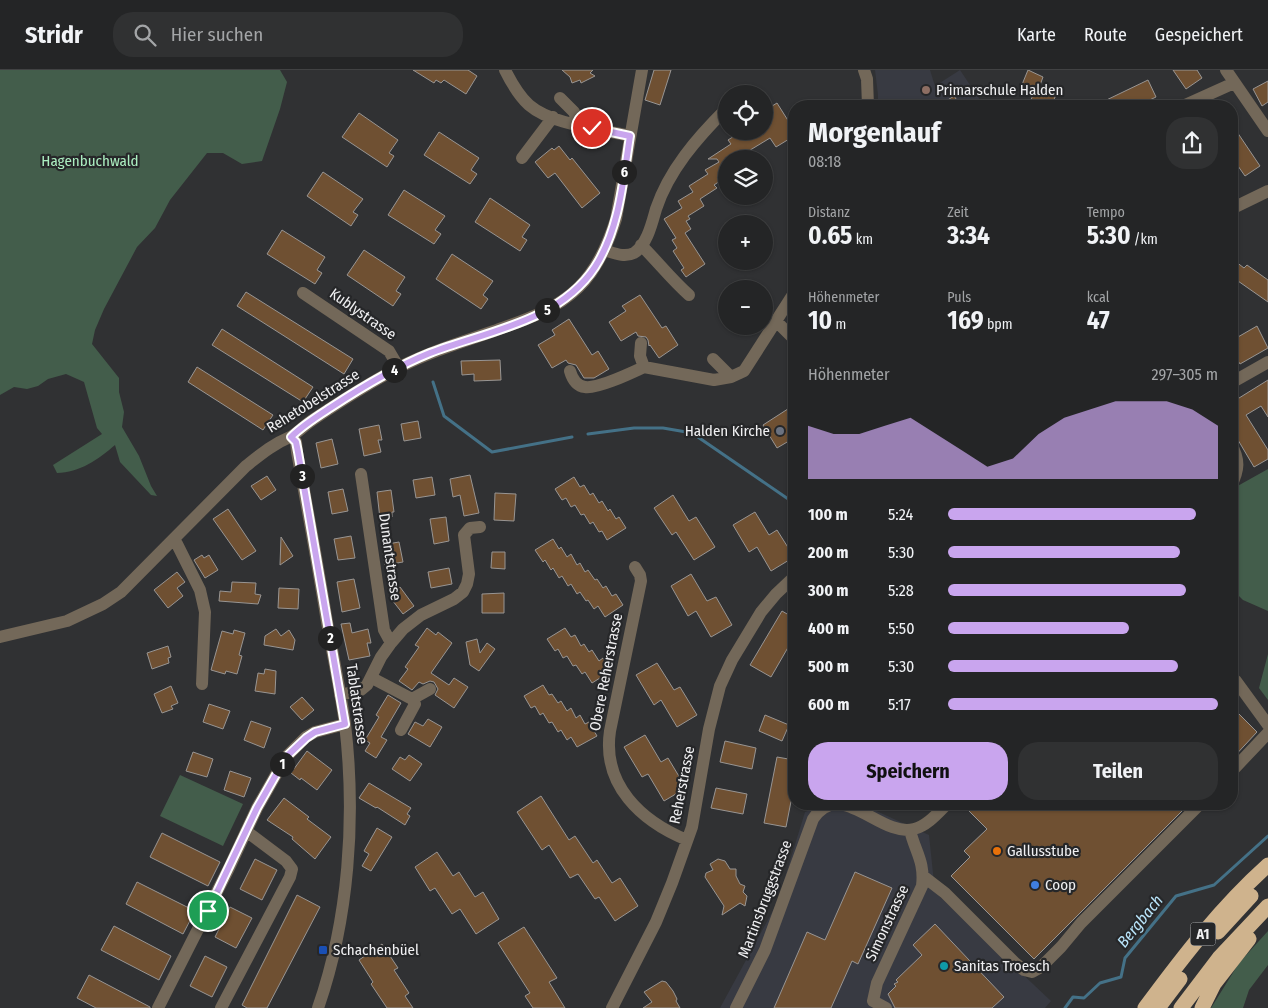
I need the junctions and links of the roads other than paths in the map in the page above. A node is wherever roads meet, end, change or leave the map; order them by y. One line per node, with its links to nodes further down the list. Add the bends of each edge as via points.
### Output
1 (505, 70): 9 (street, via 523,99 538,105)
2 (642, 70): 13 (street, Rehetobelstrasse)
3 (864, 70): 7 (street)
4 (1226, 70): 5 (street)
5 (1234, 83): 8 (street); 12 (street)
6 (560, 98): 10 (street)
7 (868, 100)
8 (1196, 100)
9 (553, 117): 10 (street); 14 (street)
10 (577, 118): 13 (street)
11 (718, 118): 17 (street, via 671,174)
12 (1268, 131)
13 (630, 136): 18 (street, Rehetobelstrasse, via 616,219)
14 (522, 158)
15 (1268, 191): 16 (street)
16 (1238, 206)
17 (641, 246): 18 (street, via 634,253 623,256); 20 (street)
18 (604, 250): 28 (street, Rehetobelstrasse, via 578,288 537,316)
19 (303, 293): 28 (street, Kublystrasse, via 389,351)
20 (689, 295)
21 (788, 302): 22 (street)
22 (776, 321): 23 (street); 30 (street, via 744,372)
23 (788, 333)
24 (641, 343): 27 (street, via 640,356)
25 (713, 359): 30 (street)
26 (1268, 362): 31 (street)
27 (644, 367): 29 (street, via 601,385 585,387 576,383); 30 (street, via 714,380)
28 (399, 368): 32 (street, Rehetobelstrasse, via 350,394)
29 (570, 370)
30 (731, 377)
31 (1238, 379)
32 (291, 437): 35 (street, Rehetobelstrasse, via 278,442 246,466); 44 (street, Tablatstrasse, via 298,452)
33 (362, 474): 39 (street, Dunantstrasse, via 381,613)
34 (480, 527): 39 (street, Dunantstrasse, via 470,528 464,535 469,574 463,592 412,622)
35 (172, 541): 38 (street, Rehetobelstrasse, via 121,592 103,604 67,620); 41 (street, via 178,544 200,590 205,612)
36 (635, 567): 57 (street, Obere Reherstrasse, via 641,581 608,740 612,763 616,780 637,810 660,828)
37 (788, 583): 57 (street, Reherstrasse, via 761,612 720,686)
38 (0, 637)
39 (390, 643): 40 (street, Dunantstrasse)
40 (372, 678): 44 (street, via 361,690); 45 (street)
41 (202, 684)
42 (1238, 684): 47 (street)
43 (430, 689): 45 (street)
44 (340, 695): 46 (street, Tablatstrasse)
45 (412, 699): 48 (street, via 415,704)
46 (345, 724): 56 (street, via 315,732 295,747 286,757); 66 (street, Tablatstrasse, via 348,867 341,918)
47 (1268, 725)
48 (401, 730)
49 (1268, 733): 50 (street)
50 (1238, 765)
51 (820, 810): 68 (street, Martinsbruggstrasse, via 813,819 765,950)
52 (858, 810): 55 (street, via 886,825)
53 (936, 810): 55 (street, via 923,825)
54 (1194, 810): 59 (street, via 1041,967 1032,972 1015,963 945,893)
55 (910, 830): 59 (street, Simonstrasse, via 922,860)
56 (246, 831): 64 (street); 65 (street, via 292,869)
57 (687, 840): 67 (street, Reherstrasse, via 656,922)
58 (1268, 865): 70 (highway, A1, via 1192,946)
59 (923, 876): 63 (street, Simonstrasse, via 922,886 877,983)
60 (1268, 878): 71 (highway, A1, via 1199,954)
61 (1268, 906): 72 (highway, A1, via 1219,958)
62 (1268, 919): 73 (highway, via 1214,984)
63 (872, 1006): 69 (street)
64 (158, 1008)
65 (221, 1008)
66 (318, 1008)
67 (612, 1008)
68 (736, 1008)
69 (886, 1008)
70 (1144, 1008)
71 (1158, 1008)
72 (1181, 1008)
73 (1202, 1008)

